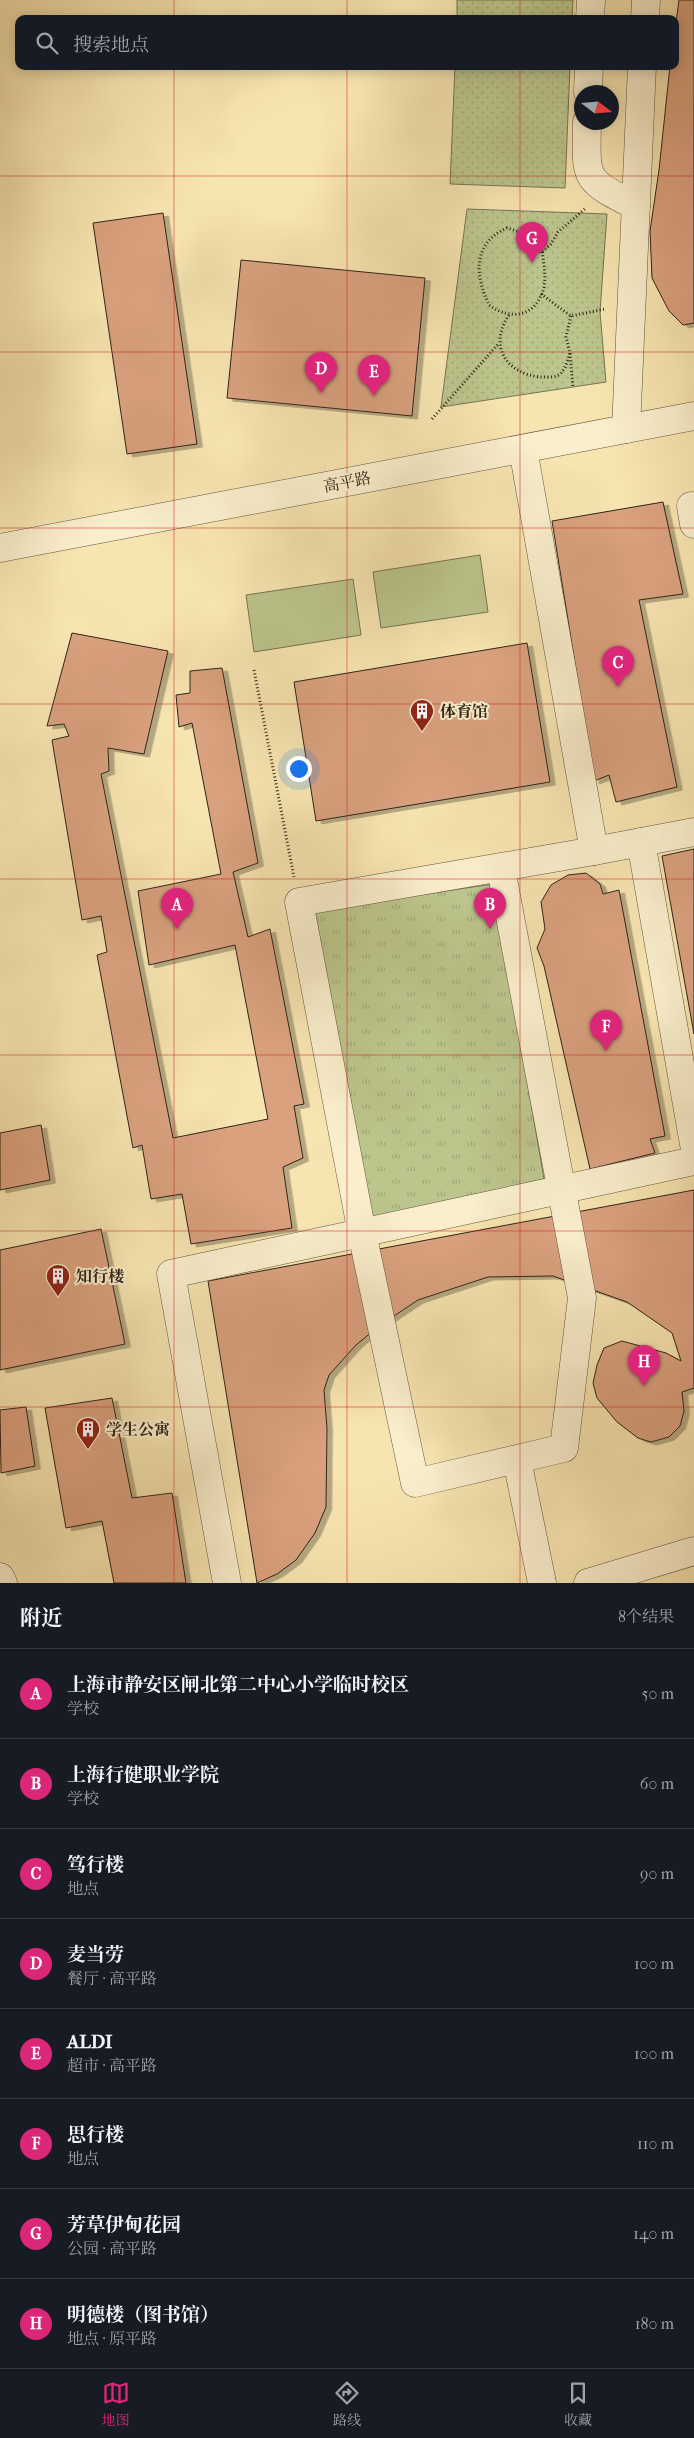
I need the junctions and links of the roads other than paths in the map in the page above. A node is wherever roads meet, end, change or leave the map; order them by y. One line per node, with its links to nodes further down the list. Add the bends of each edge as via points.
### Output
1 (591, 0): 3 (street)
2 (646, 0): 4 (street)
3 (590, 15)
4 (645, 15)
5 (589, 70): 7 (street)
6 (642, 70): 9 (street)
7 (588, 85)
8 (587, 130): 9 (street, via 588,174 606,191)
9 (636, 206): 11 (street)
10 (694, 416): 11 (street, 高平路)
11 (626, 430): 12 (street, 高平路)
12 (523, 449): 13 (street, 高平路); 16 (street)
13 (0, 548)
14 (694, 832): 15 (street)
15 (641, 842): 16 (street); 18 (street)
16 (594, 851): 17 (street)
17 (501, 869): 20 (street); 21 (street, via 299,902)
18 (694, 1144)
19 (694, 1162): 20 (street)
20 (562, 1190): 21 (street); 22 (street, via 582,1298 564,1448)
21 (362, 1233): 22 (street, via 415,1483); 26 (street, via 171,1274)
22 (516, 1460): 27 (street)
23 (694, 1551): 28 (street)
24 (0, 1578): 25 (street)
25 (3, 1583)
26 (227, 1583)
27 (542, 1583)
28 (588, 1583)

